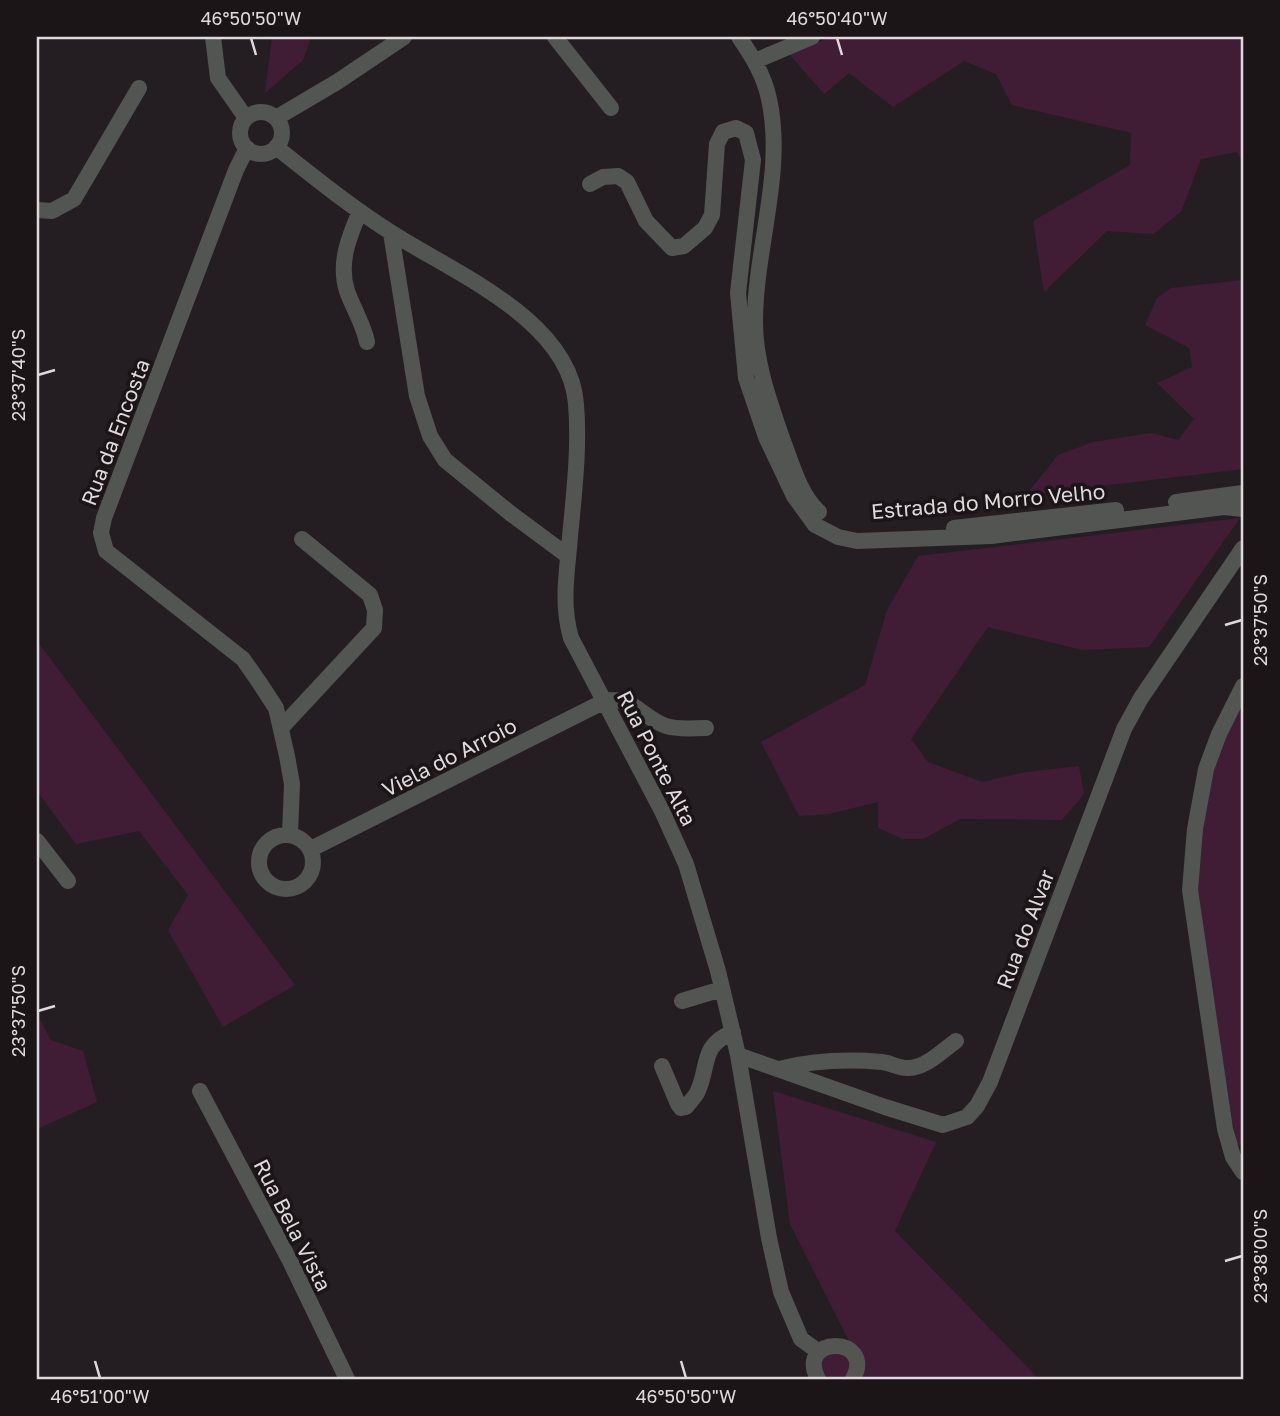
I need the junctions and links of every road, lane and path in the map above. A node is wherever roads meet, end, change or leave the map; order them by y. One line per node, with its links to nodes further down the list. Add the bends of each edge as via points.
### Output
1 (213, 37): 9 (street, via 218,78)
2 (404, 37): 10 (street)
3 (555, 37): 8 (street)
4 (739, 37): 6 (street, Estrada do Morro Velho)
5 (812, 37): 6 (street)
6 (755, 61): 18 (street, Estrada do Morro Velho, via 770,99 773,138 772,178 756,278 759,361 795,473 814,508 829,522 869,534 929,531)
7 (139, 88): 14 (street, via 74,198 52,211)
8 (611, 108)
9 (246, 118): 10 (street, via 258,112); 12 (street, via 241,130)
10 (276, 118): 11 (street, via 282,129)
11 (276, 147): 12 (street, via 258,153); 15 (street, Rua Ponte Alta)
12 (247, 148): 25 (street, Rua da Encosta, via 101,533 106,551 243,659 276,708)
13 (590, 184): 19 (street, via 618,176 627,182 646,221 672,248 684,246 705,228 712,215 717,144 723,132 736,128 746,134 753,160 738,293 746,378 766,437 794,496 816,525 838,537 857,541 991,536 1224,507)
14 (37, 210)
15 (360, 211): 16 (street, Rua Ponte Alta); 17 (street, via 348,240 344,278)
16 (391, 233): 22 (street, via 417,396 430,436 445,460); 22 (street, Rua Ponte Alta, via 505,302 560,355 576,403)
17 (367, 342)
18 (1243, 493)
19 (1243, 509)
20 (302, 540): 25 (street, via 370,595 374,628)
21 (1243, 548): 37 (street, Rua do Alvar, via 1124,729 977,1106 967,1117 943,1125)
22 (568, 556): 24 (street, Rua Ponte Alta, via 566,620)
23 (1243, 686): 39 (street, via 1206,769 1190,890 1225,1129)
24 (605, 701): 26 (street, via 626,701 668,727); 29 (street, Viela do Arroio); 31 (street, Rua Ponte Alta, via 686,864)
25 (281, 728): 27 (street, Rua da Encosta, via 292,784)
26 (706, 728)
27 (290, 834): 29 (street); 29 (street, via 270,839 259,856 259,867 270,884 290,889 300,886 313,870)
28 (37, 841): 30 (street)
29 (311, 849)
30 (68, 881)
31 (723, 989): 32 (street); 33 (street, Rua Ponte Alta)
32 (682, 1001)
33 (733, 1032): 35 (street, Rua Ponte Alta); 36 (street, via 719,1038 707,1054 697,1092 686,1107 678,1104)
34 (956, 1041): 37 (street, via 924,1064 909,1068 883,1062 809,1061)
35 (738, 1055): 37 (street, Rua do Alvar); 40 (street, Rua Ponte Alta, via 781,1292 801,1339)
36 (662, 1066)
37 (778, 1070)
38 (200, 1091): 41 (street, Rua Bela Vista)
39 (1243, 1172)
40 (819, 1352): 42 (street, via 814,1365); 43 (street, via 831,1345 846,1348 857,1365)
41 (347, 1379)
42 (818, 1379)
43 (853, 1379)

